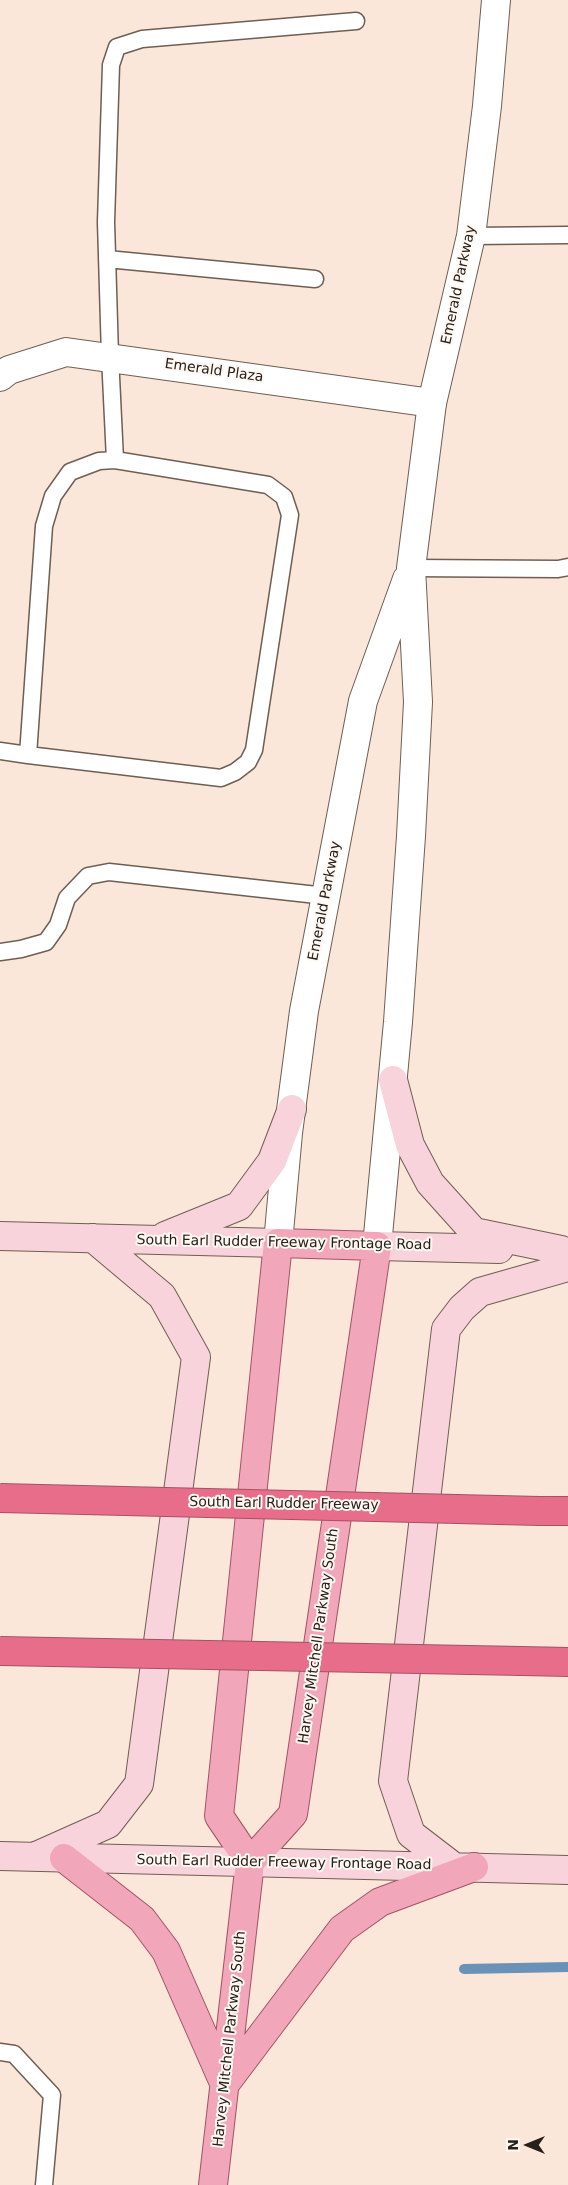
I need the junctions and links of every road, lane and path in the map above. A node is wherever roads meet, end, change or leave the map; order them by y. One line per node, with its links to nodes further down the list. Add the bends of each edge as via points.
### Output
1 (496, 0): 4 (street, Emerald Parkway)
2 (356, 21): 5 (lane, via 142,40 117,46 111,65)
3 (568, 235): 4 (lane)
4 (471, 236): 9 (street, Emerald Parkway)
5 (107, 259): 6 (lane); 7 (lane)
6 (315, 279)
7 (110, 356): 8 (street, Emerald Plaza, via 66,352 9,370); 9 (street, Emerald Plaza); 10 (lane)
8 (0, 377)
9 (432, 403): 12 (street, Emerald Parkway)
10 (116, 460): 14 (lane, via 99,461 70,472 53,496 44,526); 14 (lane, via 268,485 284,497 290,515 254,750 248,762 221,778)
11 (568, 567): 12 (lane)
12 (411, 568): 15 (street, Emerald Parkway, via 363,701); 17 (street, Emerald Parkway, via 418,702 411,846)
13 (0, 751): 14 (lane)
14 (28, 754)
15 (326, 896): 16 (lane, via 109,872 88,876 67,898 58,925 46,942); 18 (street, Emerald Parkway, via 304,1011)
16 (0, 952)
17 (393, 1080): 23 (street, Emerald Parkway); 24 (main road, via 410,1145 430,1183 474,1232)
18 (292, 1108): 21 (main road, via 272,1161 239,1206); 22 (street, Emerald Parkway)
19 (0, 1236): 20 (main road, South Earl Rudder Freeway Frontage Road)
20 (93, 1238): 21 (main road, South Earl Rudder Freeway Frontage Road); 30 (main road, via 162,1296 196,1357 140,1784 108,1824)
21 (155, 1240): 22 (main road, South Earl Rudder Freeway Frontage Road)
22 (278, 1243): 23 (main road, South Earl Rudder Freeway Frontage Road); 32 (main road, via 219,1816)
23 (376, 1246): 24 (main road, South Earl Rudder Freeway Frontage Road); 32 (main road, Harvey Mitchell Parkway South, via 293,1814)
24 (566, 1256): 33 (main road, via 480,1292 446,1329 393,1781 411,1834)
25 (0, 1498): 26 (highway, South Earl Rudder Freeway, bridge)
26 (568, 1511)
27 (0, 1651): 28 (highway, bridge)
28 (568, 1662)
29 (0, 1856): 30 (main road, South Earl Rudder Freeway Frontage Road)
30 (34, 1857): 31 (main road, South Earl Rudder Freeway Frontage Road)
31 (64, 1858): 32 (main road, South Earl Rudder Freeway Frontage Road); 36 (main road, via 142,1919 166,1951)
32 (250, 1862): 33 (main road, South Earl Rudder Freeway Frontage Road); 36 (main road, Harvey Mitchell Parkway South)
33 (464, 1867): 34 (main road, South Earl Rudder Freeway Frontage Road); 36 (main road, via 380,1902 342,1929)
34 (568, 1870)
35 (0, 2052): 37 (lane, via 14,2054 52,2095)
36 (224, 2085): 38 (main road, Harvey Mitchell Parkway South)
37 (44, 2185)
38 (213, 2185)

